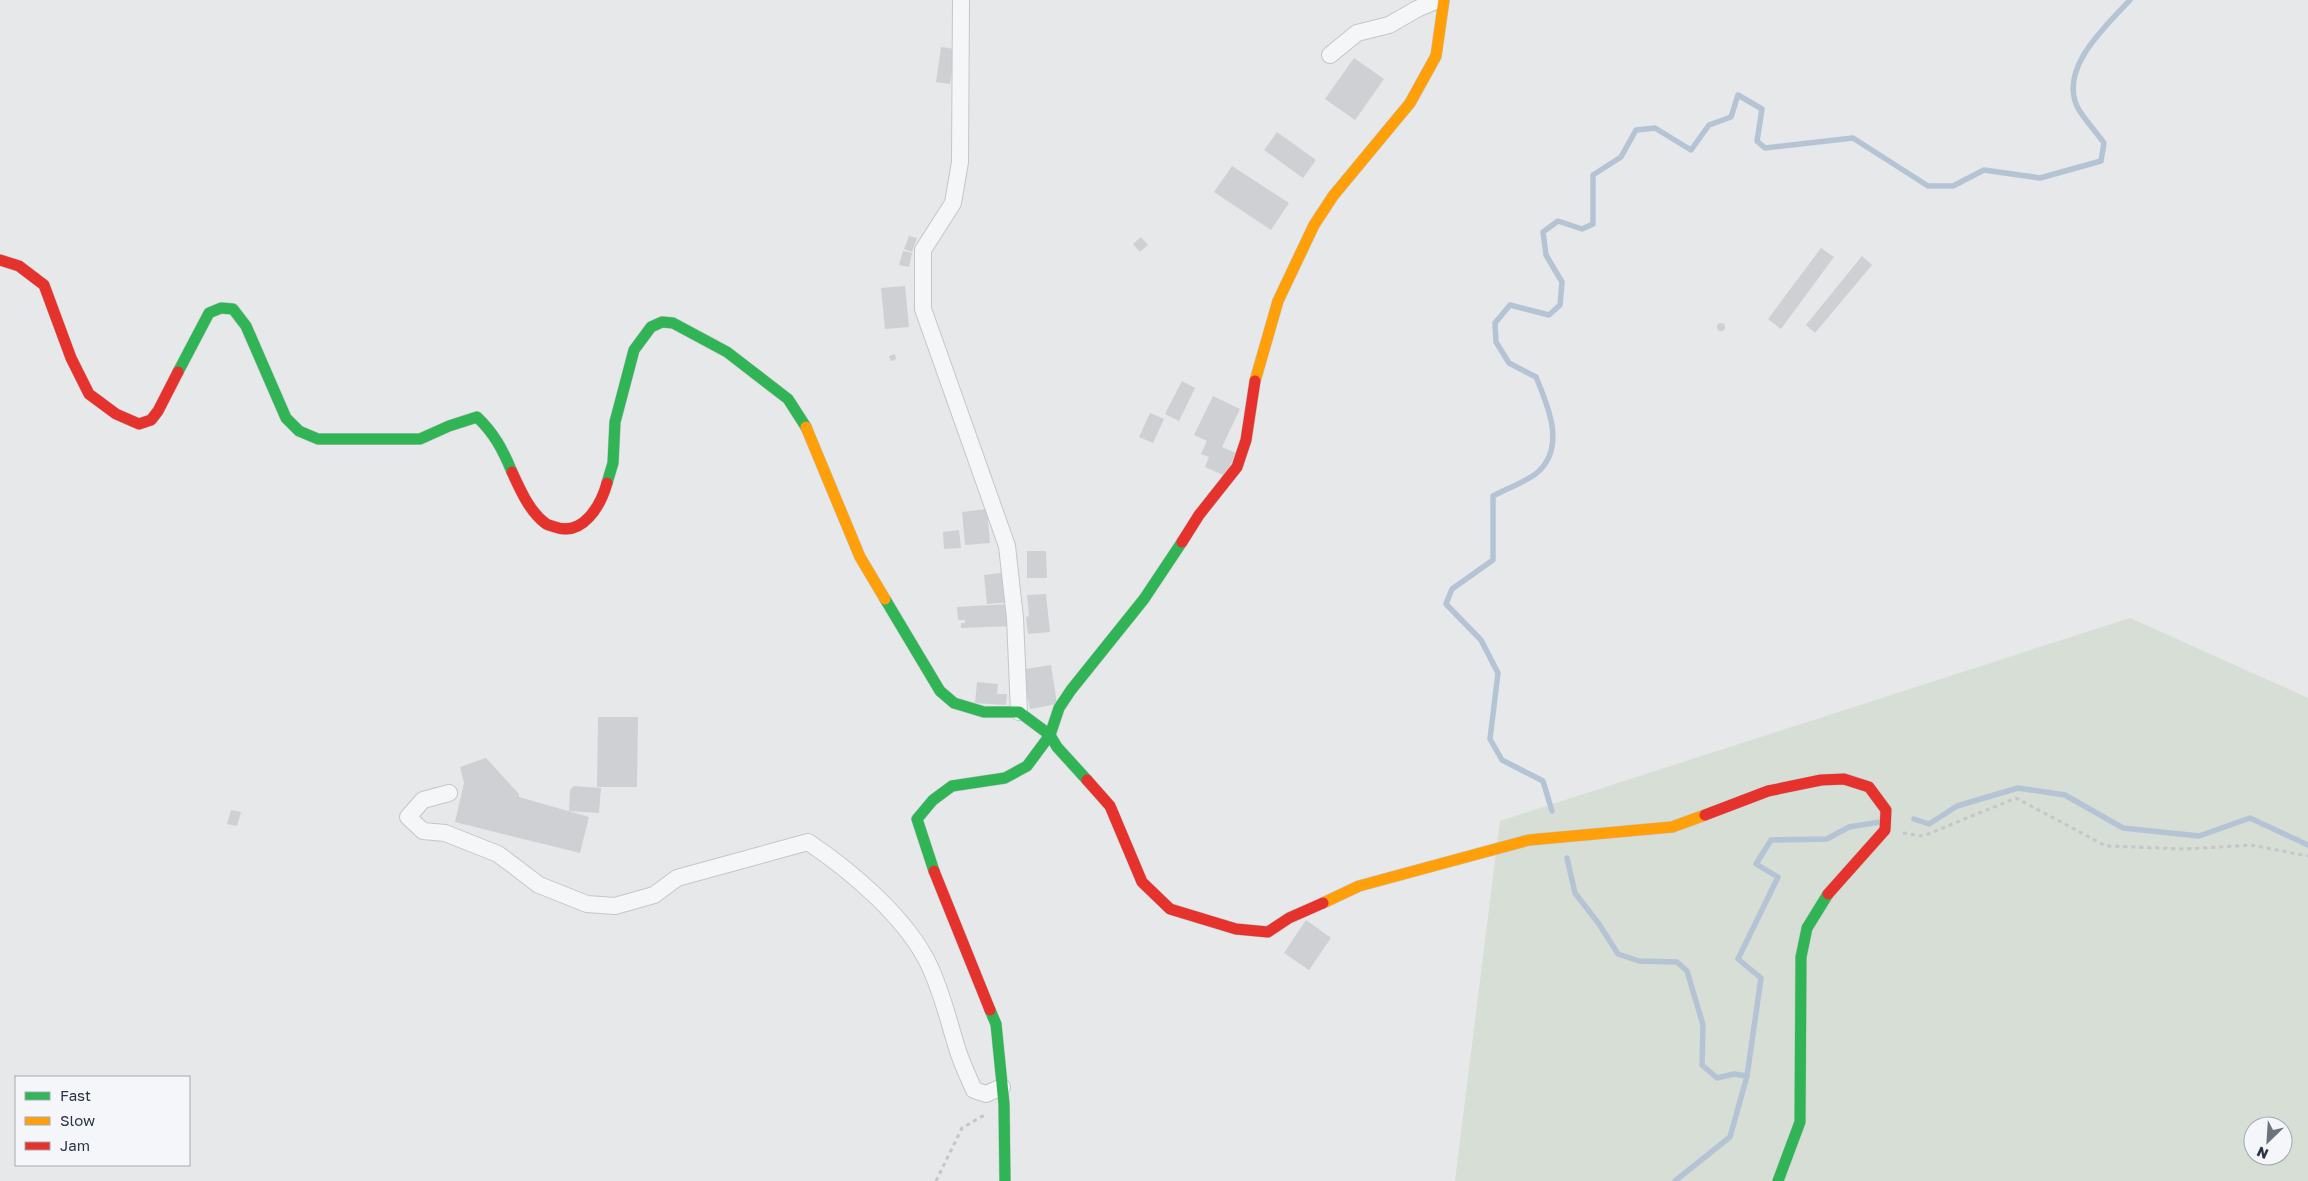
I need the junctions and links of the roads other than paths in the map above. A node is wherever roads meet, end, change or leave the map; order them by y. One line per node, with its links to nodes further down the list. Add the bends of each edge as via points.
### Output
1 (961, 0): 6 (street, via 960,162 953,203 923,250 923,309 1007,546)
2 (1438, 0): 4 (street, via 1389,25 1357,33)
3 (1444, 0): 7 (street, via 1436,56 1410,103 1328,203 1278,301 1257,369 1246,440 1237,467 1199,515 1144,599 1071,690 1059,708)
4 (1330, 56)
5 (0, 260): 6 (street, via 19,266 44,285 71,358 89,394 138,424 151,420 158,411 209,313 221,308 233,309 246,326 286,418 299,430 318,439 420,439 477,418 499,442 523,496 545,524 560,529 576,528 593,514 604,495 614,463 615,422 634,350 651,327 662,322 672,323 727,352 788,399 804,424 860,557 940,690 954,703 984,712)
6 (1019, 712): 7 (street)
7 (1050, 735): 9 (street, via 1027,766 1006,778 952,786 933,800 917,819 942,893 996,1024); 11 (street, via 1110,806 1142,882 1170,909 1236,929 1268,932 1289,918 1359,886 1529,840 1672,827 1768,791 1821,780 1844,779 1869,787 1886,810 1885,830 1826,896 1807,928 1801,957 1800,1122)
8 (449, 793): 9 (street, via 423,800 408,817 423,831 445,833 498,854 539,885 587,904 614,906 654,895 677,878 808,842 835,860 908,929 933,972 947,1007 957,1049 974,1090 986,1094)
9 (1002, 1087): 10 (street)
10 (1005, 1181)
11 (1778, 1181)

